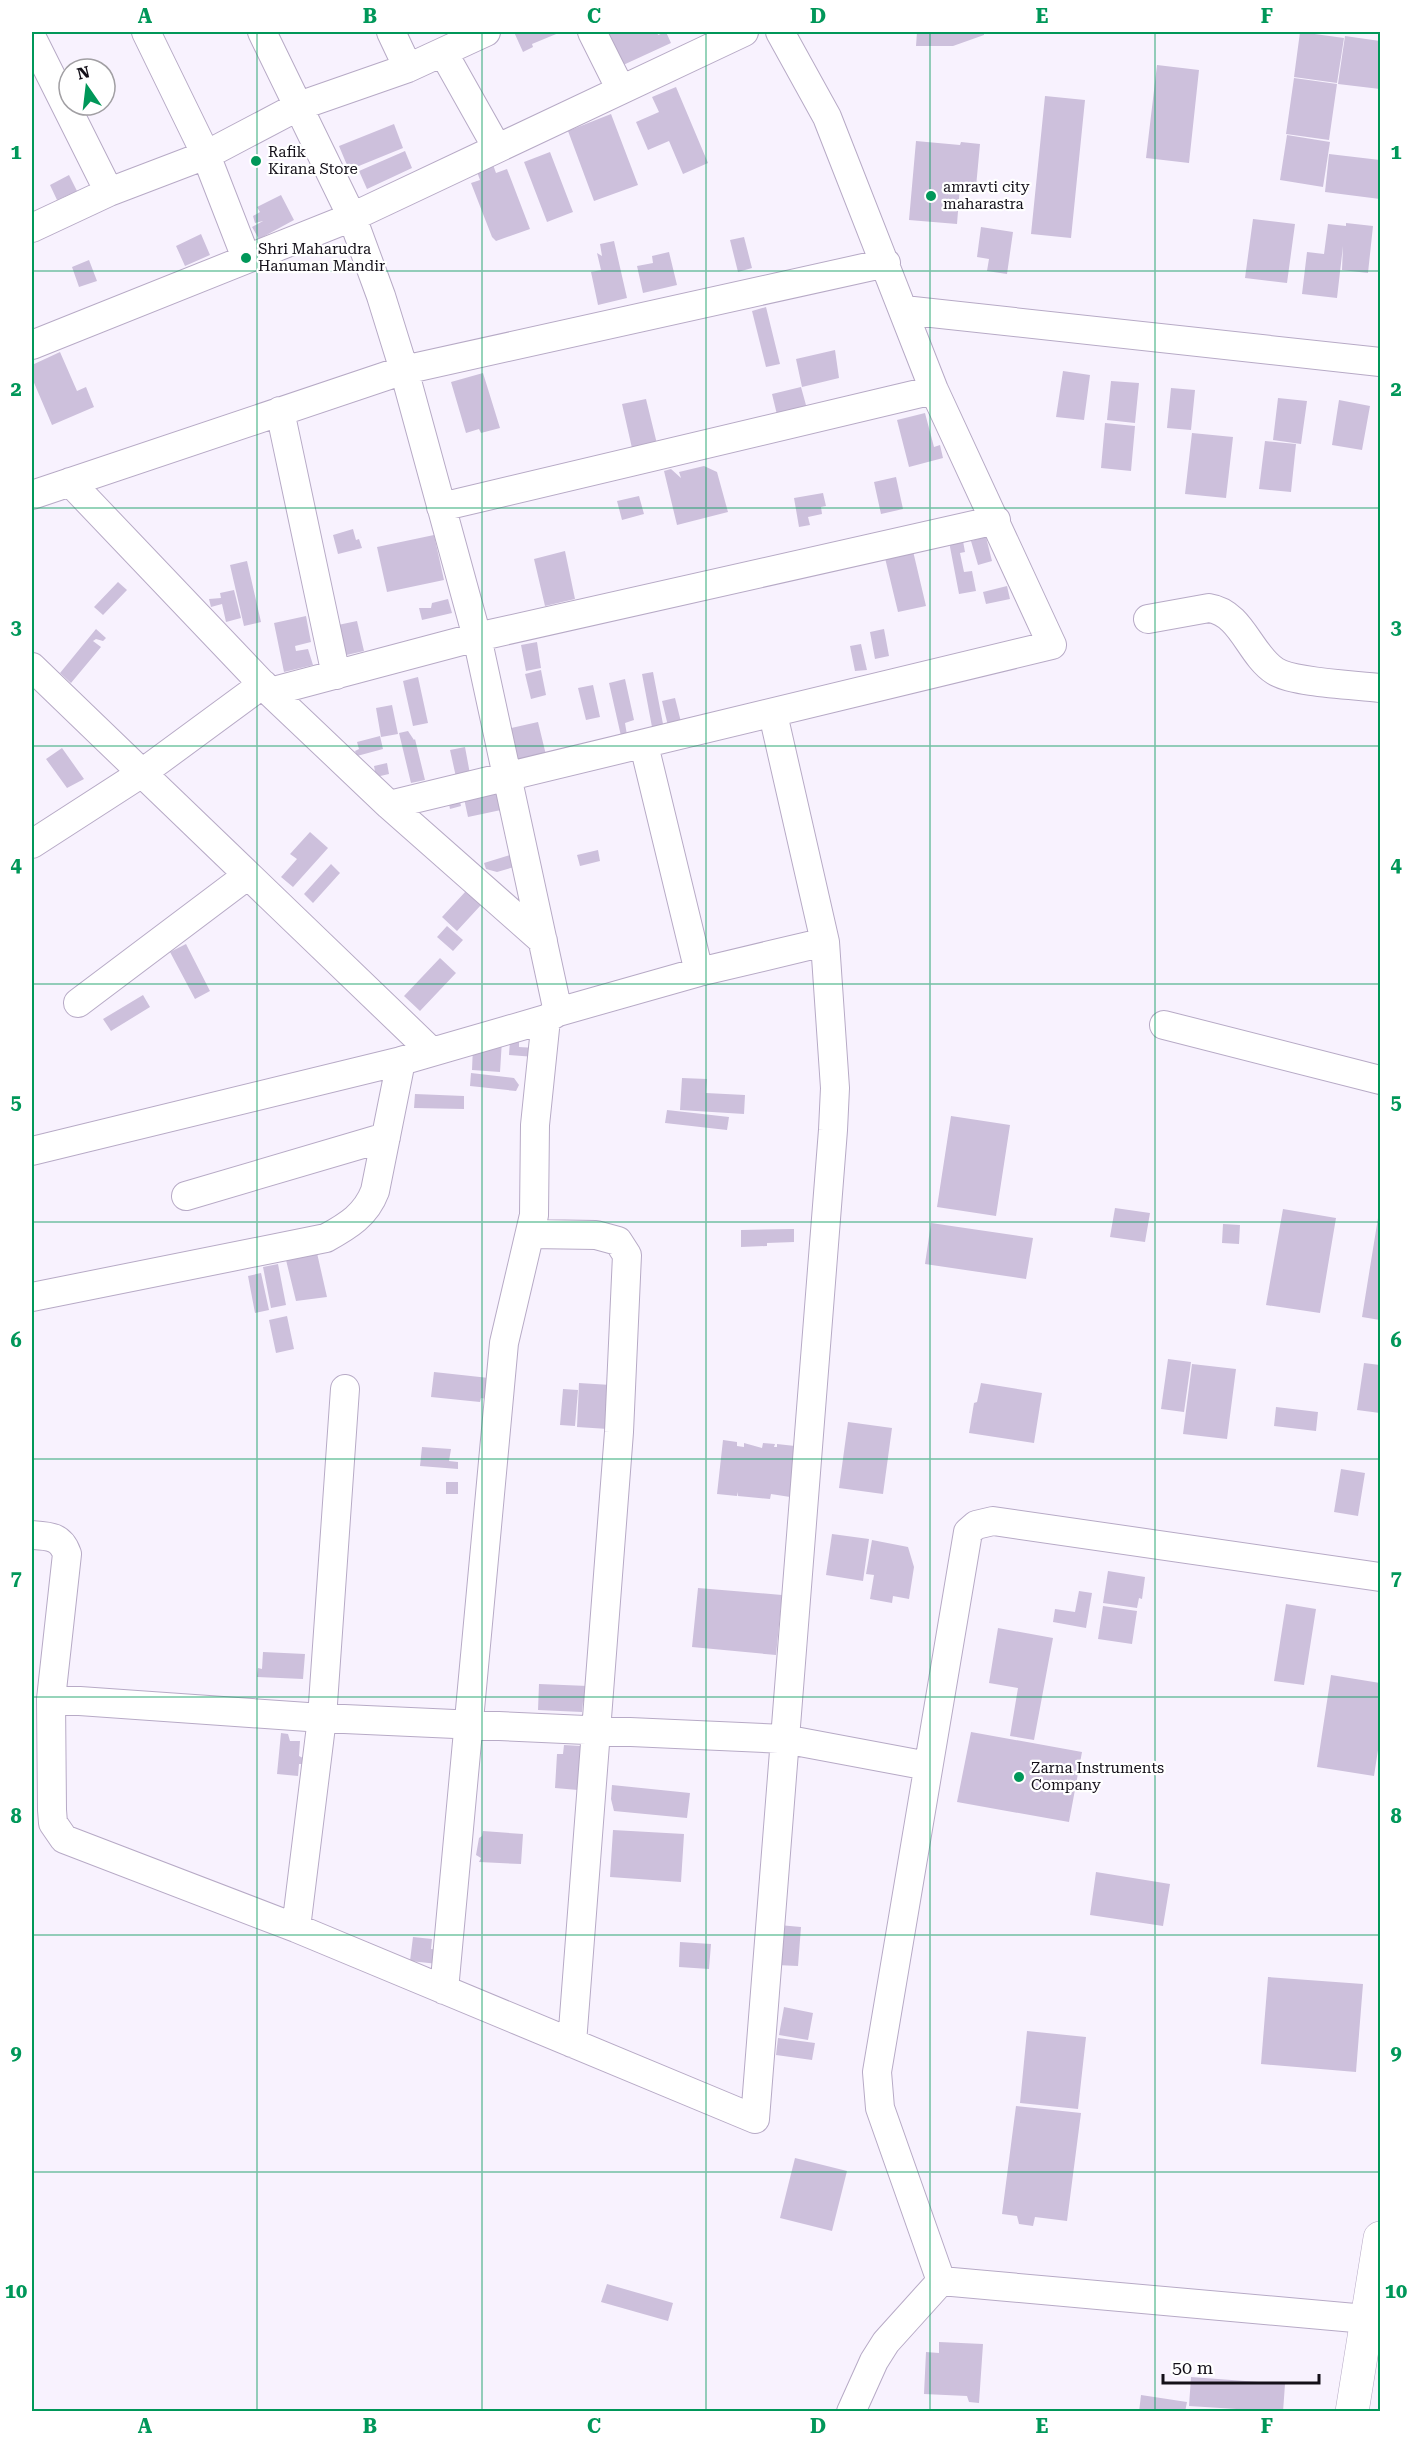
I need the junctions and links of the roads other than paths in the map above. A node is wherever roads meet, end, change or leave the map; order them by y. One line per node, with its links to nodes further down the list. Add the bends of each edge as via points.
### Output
1 (146, 32): 14 (street)
2 (262, 32): 12 (street)
3 (391, 32): 10 (street)
4 (486, 32): 9 (street)
5 (592, 32): 11 (street)
6 (744, 32): 11 (street)
7 (780, 32): 19 (street, via 827,117)
8 (32, 38): 15 (street)
9 (443, 52): 10 (street); 13 (street)
10 (408, 69): 12 (street)
11 (621, 90): 13 (street)
12 (298, 106): 14 (street); 16 (street)
13 (497, 148): 16 (street)
14 (207, 155): 15 (street); 18 (street)
15 (109, 192): 17 (street)
16 (352, 217): 18 (street); 23 (street)
17 (32, 228)
18 (246, 258): 21 (street)
19 (886, 263): 20 (street); 23 (street)
20 (904, 310): 22 (street); 24 (street)
21 (32, 345)
22 (1380, 362)
23 (404, 369): 25 (street); 28 (street)
24 (934, 390): 28 (street); 29 (street)
25 (279, 411): 26 (street); 33 (street)
26 (70, 482): 27 (street); 34 (street)
27 (32, 495)
28 (441, 507): 31 (street)
29 (996, 520): 31 (street); 36 (street, via 1052,645)
30 (1148, 619): 35 (street, via 1217,609 1231,618 1275,671)
31 (477, 637): 33 (street); 39 (street)
32 (32, 668): 38 (street)
33 (336, 675): 34 (street)
34 (266, 688): 38 (street); 40 (street)
35 (1380, 688)
36 (772, 714): 37 (street); 44 (street)
37 (644, 745): 39 (street); 45 (street)
38 (142, 773): 41 (street); 42 (street)
39 (508, 778): 40 (street); 43 (street)
40 (389, 805): 43 (street)
41 (32, 844)
42 (248, 875): 46 (street); 49 (street)
43 (543, 941): 47 (street)
44 (825, 942): 45 (street); 64 (street, via 836,1088)
45 (699, 972): 47 (street)
46 (78, 1003)
47 (552, 1016): 49 (street); 55 (street, via 535,1125)
48 (1164, 1025): 51 (street)
49 (431, 1051): 50 (street)
50 (401, 1061): 52 (street); 53 (street)
51 (1380, 1080)
52 (386, 1137): 54 (street); 56 (street, via 371,1202 347,1227 326,1238)
53 (32, 1151)
54 (186, 1196)
55 (531, 1234): 62 (street, via 504,1343); 63 (street, via 596,1235 618,1240 627,1255 619,1432)
56 (32, 1297)
57 (345, 1389): 61 (street)
58 (32, 1535): 60 (street, via 51,1536 60,1541 67,1554)
59 (1380, 1577): 65 (street, via 993,1521 976,1525 968,1532)
60 (51, 1699): 61 (street); 66 (street, via 51,1810 53,1823 64,1839)
61 (322, 1718): 62 (street); 66 (street)
62 (467, 1724): 63 (street); 67 (street)
63 (596, 1729): 64 (street); 68 (street)
64 (784, 1739): 65 (street); 68 (street, via 755,2119)
65 (928, 1766): 70 (street, via 878,2072 880,2108)
66 (296, 1928): 67 (street)
67 (444, 1990): 68 (street)
68 (573, 2043)
69 (1380, 2238): 71 (main road)
70 (941, 2282): 71 (street); 72 (street, via 886,2342)
71 (1366, 2319): 73 (main road)
72 (851, 2412)
73 (1352, 2412)

